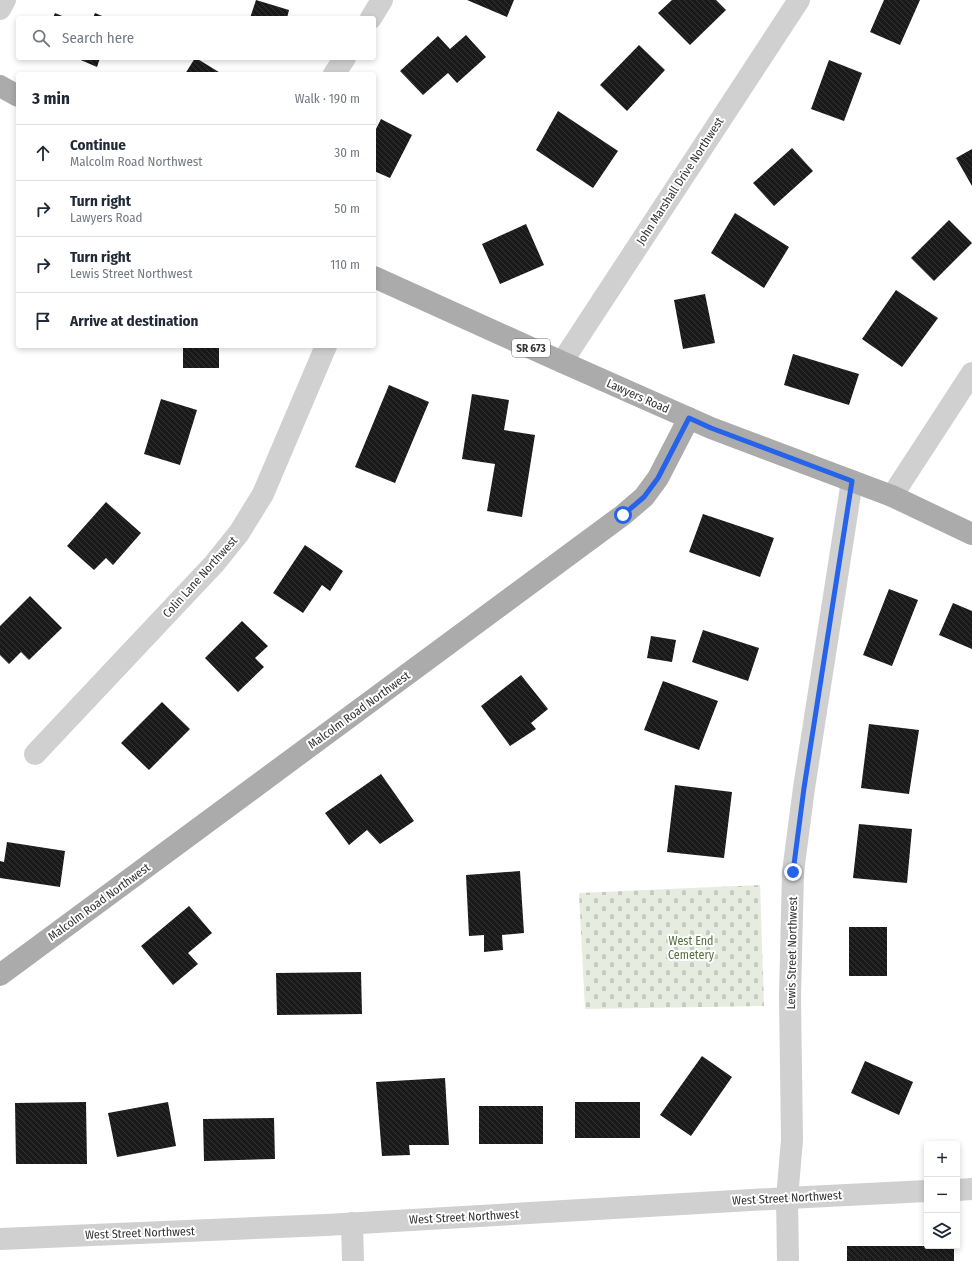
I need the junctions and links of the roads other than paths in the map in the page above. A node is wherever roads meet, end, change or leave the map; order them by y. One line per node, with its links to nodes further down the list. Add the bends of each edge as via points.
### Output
1 (5, 0): 4 (street)
2 (382, 0): 5 (street)
3 (799, 0): 12 (street, John Marshall Drive Northwest)
4 (0, 9)
5 (372, 16)
6 (344, 60): 7 (street)
7 (335, 72)
8 (0, 86): 9 (main road)
9 (16, 95)
10 (376, 277): 12 (main road, Lawyers Road / SR 673)
11 (325, 348): 18 (street, Colin Lane Northwest, via 263,494 239,533 214,564)
12 (562, 362): 14 (main road, Lawyers Road / SR 673)
13 (972, 373): 16 (street)
14 (689, 418): 15 (main road, Lawyers Road / SR 673); 19 (main road, Malcolm Road Northwest, via 658,478 644,497 623,515)
15 (852, 481): 16 (main road, Lawyers Road / SR 673); 23 (street, Lewis Street Northwest, via 793,872 790,997 792,1140)
16 (892, 496): 17 (main road, Lawyers Road / SR 673)
17 (972, 534)
18 (36, 754)
19 (0, 975)
20 (972, 1189): 21 (street)
21 (960, 1190)
22 (924, 1191): 23 (street, West Street Northwest)
23 (787, 1198): 24 (street, West Street Northwest); 27 (street, Lewis Street Northwest)
24 (352, 1223): 25 (street, West Street Northwest); 26 (street)
25 (0, 1239)
26 (353, 1261)
27 (788, 1261)

